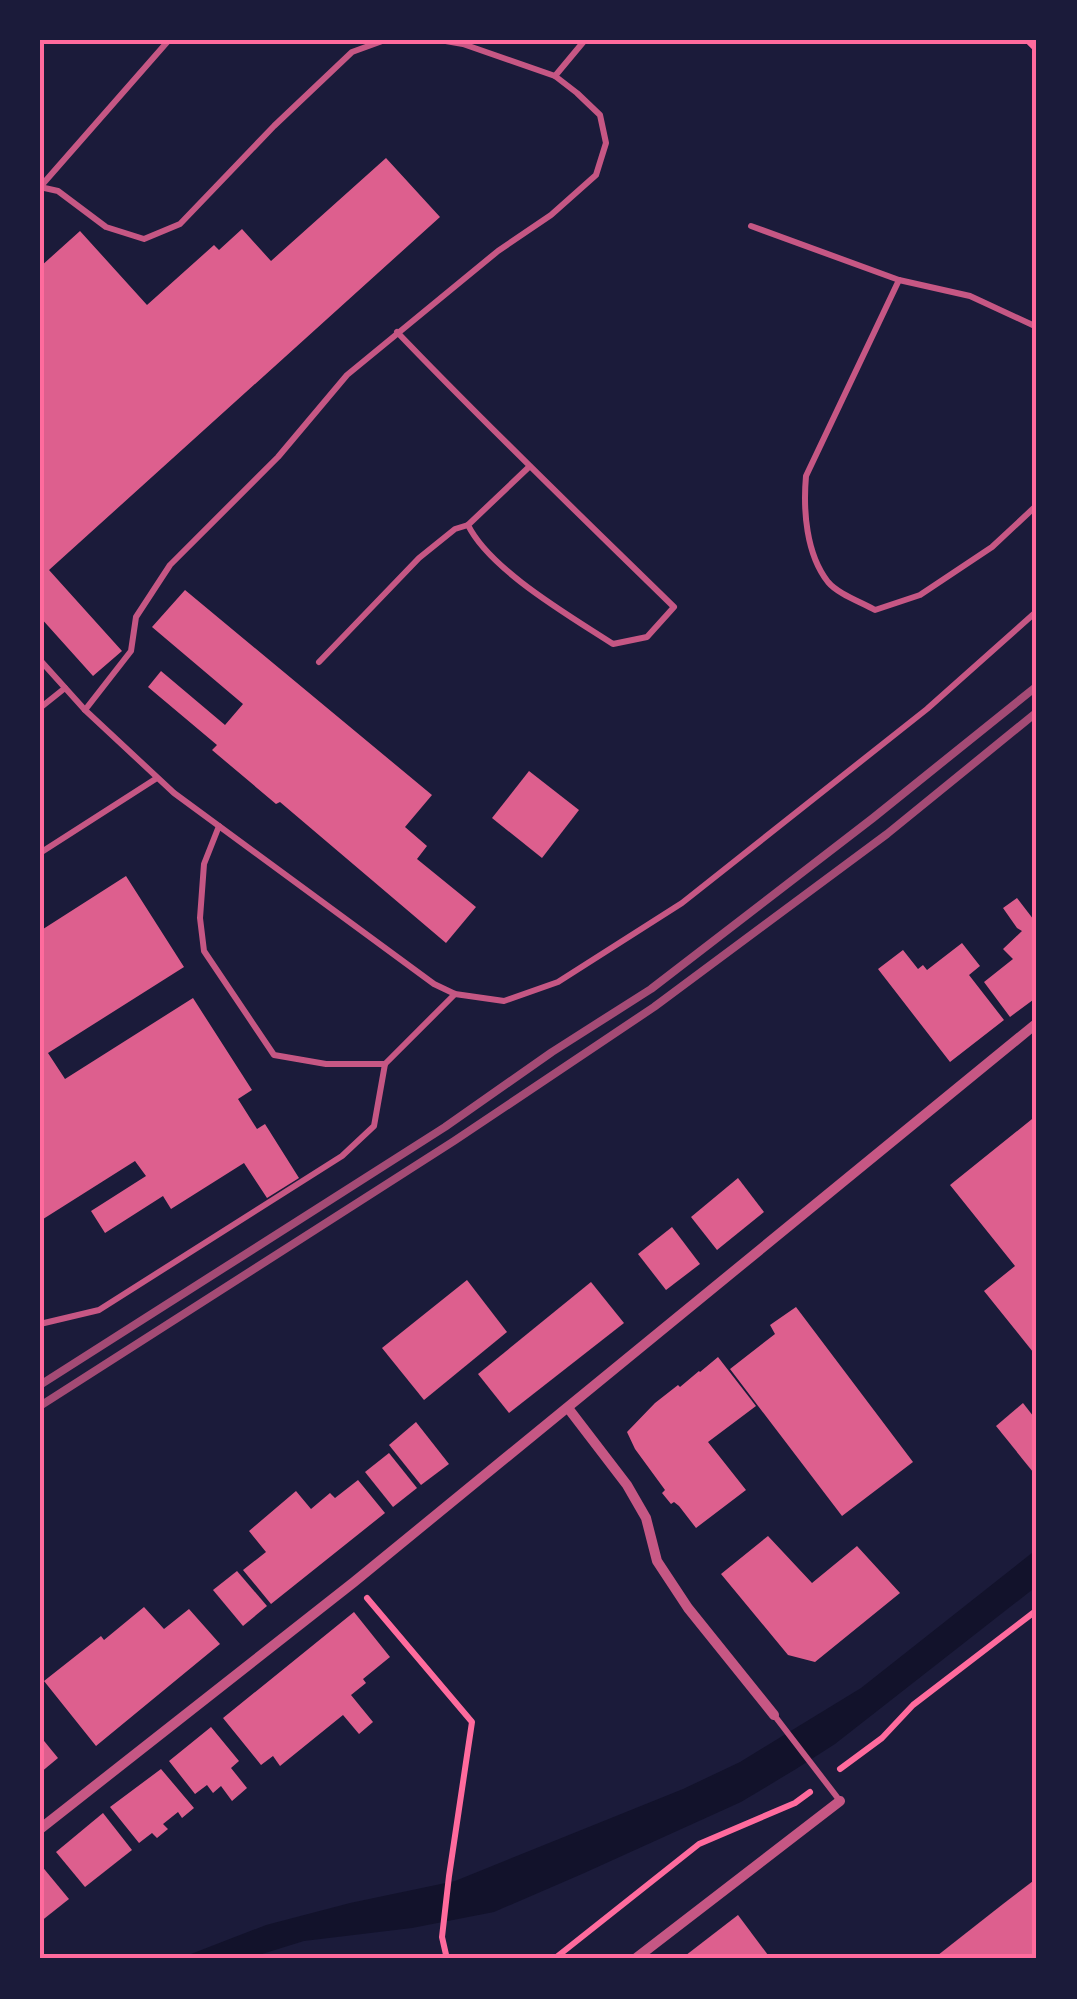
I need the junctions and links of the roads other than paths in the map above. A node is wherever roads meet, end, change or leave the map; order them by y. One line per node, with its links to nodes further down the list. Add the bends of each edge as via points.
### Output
1 (169, 40): 6 (lane)
2 (385, 40): 6 (lane, via 352,52 180,224 144,239 106,227 58,190)
3 (440, 40): 5 (lane)
4 (586, 40): 5 (lane)
5 (554, 76): 10 (lane, via 600,115 606,143 596,175)
6 (41, 186)
7 (751, 226): 8 (lane)
8 (898, 280): 9 (lane, via 970,296); 12 (lane, via 806,476 803,506 829,584 875,610 920,595 992,547)
9 (1037, 327)
10 (397, 332): 11 (lane); 19 (lane, via 347,374 278,457 170,565 136,617 131,651)
11 (530, 466): 13 (lane); 13 (lane, via 674,607 647,637 613,644 539,596 476,543)
12 (1037, 505)
13 (468, 525): 16 (lane, via 419,558)
14 (1037, 611): 23 (lane, via 927,709 682,903 558,982 504,1001)
15 (40, 660): 17 (lane)
16 (319, 662)
17 (65, 688): 18 (lane); 19 (lane)
18 (40, 708)
19 (85, 710): 20 (lane)
20 (157, 778): 21 (lane); 22 (lane)
21 (218, 826): 23 (lane); 25 (lane, via 204,864 204,951 274,1055)
22 (40, 852)
23 (454, 994): 25 (lane)
24 (1037, 1023): 27 (street)
25 (385, 1064): 26 (lane, via 374,1126 342,1156 99,1310)
26 (40, 1324)
27 (568, 1408): 28 (street, via 646,1518 657,1561 688,1608); 30 (street)
28 (774, 1715): 29 (lane)
29 (840, 1802): 31 (street)
30 (40, 1829)
31 (635, 1959)

